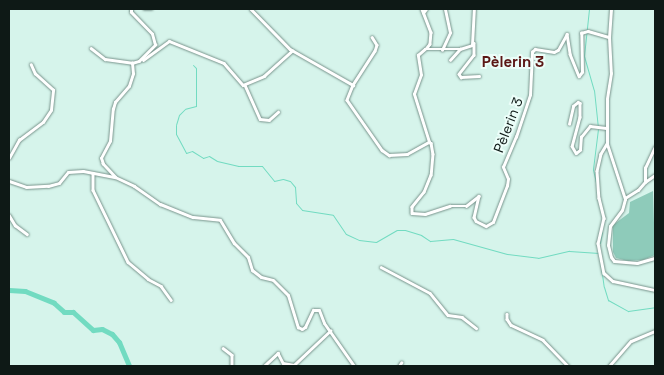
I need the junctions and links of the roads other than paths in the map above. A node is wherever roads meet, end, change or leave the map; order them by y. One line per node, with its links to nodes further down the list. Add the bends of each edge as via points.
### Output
1 (131, 9): 20 (street, via 155,40 154,49)
2 (144, 9): 3 (street)
3 (152, 9)
4 (251, 9): 18 (street)
5 (422, 9): 10 (street)
6 (426, 9): 10 (street)
7 (445, 9): 17 (street, via 450,33)
8 (474, 9): 13 (street)
9 (611, 9): 12 (street)
10 (423, 13): 15 (street, via 431,32 430,44)
11 (372, 37): 25 (street, via 375,51)
12 (609, 37): 28 (street, via 611,73); 29 (street, Pèlerin 3, via 586,31 581,33 582,72 579,76 570,54 567,34 558,50 535,49 532,52 530,95 503,167 507,186 493,222 486,226 476,221 474,213 478,196 466,206 450,206 425,214 412,213 412,207 424,192 431,174 433,154)
13 (474, 42): 16 (street); 23 (street, via 474,55 459,74 461,77)
14 (91, 48): 21 (street, via 105,59)
15 (426, 48): 17 (street); 29 (street, via 418,55 421,75 414,94)
16 (460, 49): 17 (street); 19 (street)
17 (442, 50)
18 (292, 51): 24 (street, via 264,76); 25 (street)
19 (450, 60)
20 (139, 61): 21 (street); 24 (street, via 169,41 224,63)
21 (132, 63): 35 (street, via 132,78 115,102 110,142 101,158)
22 (31, 65): 32 (street, via 35,74 53,90 51,110 43,122 20,140)
23 (479, 76)
24 (245, 85): 26 (street, via 260,118 269,120)
25 (354, 86): 29 (street, via 347,100 382,150 389,154 407,154)
26 (278, 112)
27 (569, 124): 28 (street, via 573,106 578,102 580,117 572,146 576,153 580,150 581,137 590,126)
28 (606, 128): 30 (street)
29 (429, 142)
30 (607, 144): 38 (street); 43 (street, via 597,171 604,218 599,238 604,273 609,279)
31 (655, 147): 37 (street, via 645,168)
32 (9, 158)
33 (93, 173): 35 (street); 36 (street, via 73,170 58,183 38,187 26,187); 44 (street, via 93,190 128,262 148,280 161,286)
34 (655, 175): 37 (street)
35 (115, 177): 47 (street, via 172,209 193,217 220,220 234,243 248,257 252,270 273,280 284,290 293,305 298,328 305,327 310,314 316,309)
36 (9, 180)
37 (645, 182): 38 (street)
38 (625, 199): 41 (street, via 609,230 611,257 614,261 637,263)
39 (9, 215): 40 (street, via 15,225)
40 (27, 234)
41 (655, 258)
42 (381, 267): 46 (street, via 430,293 448,315 462,317)
43 (655, 290)
44 (172, 300)
45 (507, 314): 53 (street, via 511,324 543,340)
46 (476, 328)
47 (330, 331): 51 (street, via 294,365 282,363 278,353); 52 (street)
48 (655, 331): 54 (street, via 631,341)
49 (223, 348): 50 (street, via 232,355)
50 (232, 366)
51 (264, 366)
52 (354, 366)
53 (568, 366)
54 (609, 366)

